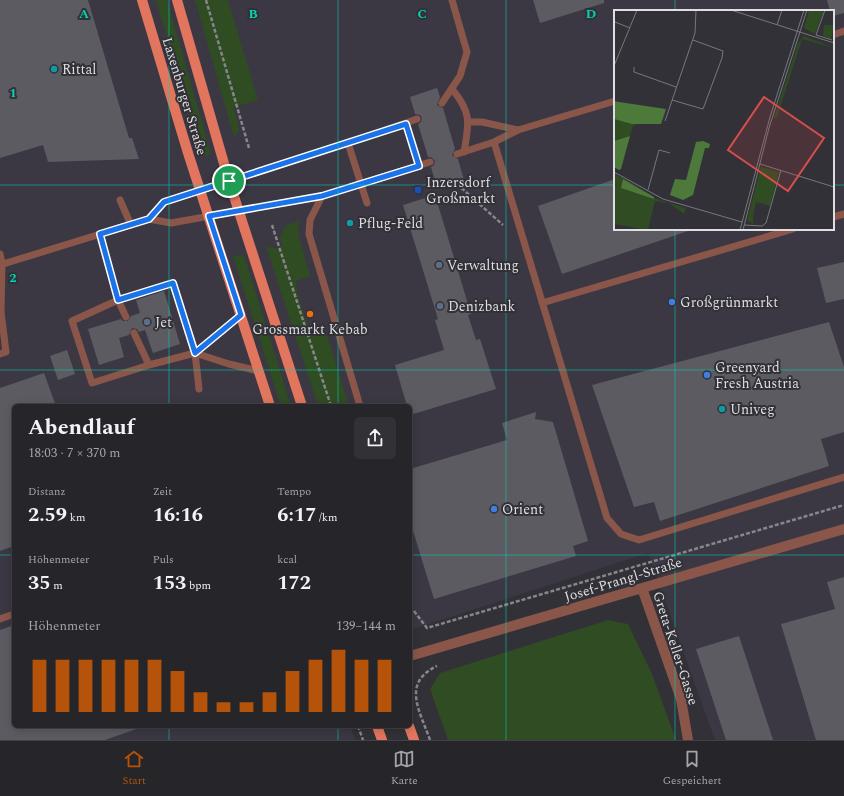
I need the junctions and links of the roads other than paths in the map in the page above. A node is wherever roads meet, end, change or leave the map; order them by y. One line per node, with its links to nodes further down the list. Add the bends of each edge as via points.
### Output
1 (142, 0): 19 (main road, Laxenburger Straße)
2 (177, 0): 17 (main road, Laxenburger Straße)
3 (452, 0): 6 (lane, via 467,52 460,76)
4 (844, 31): 5 (lane)
5 (834, 35)
6 (452, 89): 8 (lane); 10 (lane, via 462,101)
7 (614, 101): 12 (lane)
8 (442, 103)
9 (417, 120): 11 (lane)
10 (469, 122): 12 (lane, via 482,122); 13 (lane, via 460,153)
11 (406, 124): 14 (lane); 16 (lane)
12 (518, 130): 13 (lane)
13 (494, 142): 34 (lane)
14 (348, 144): 17 (lane); 18 (lane)
15 (430, 162): 16 (lane)
16 (419, 166): 18 (lane)
17 (229, 181): 19 (lane); 23 (main road, Laxenburger Straße)
18 (361, 184): 20 (lane); 22 (lane)
19 (200, 191): 25 (main road, Laxenburger Straße); 27 (lane, via 164,202)
20 (322, 196): 23 (lane); 45 (lane, via 310,220 309,234)
21 (120, 200): 28 (lane)
22 (367, 203)
23 (238, 211): 25 (lane); 44 (main road, Laxenburger Straße)
24 (844, 214): 26 (lane)
25 (209, 216): 27 (lane, via 171,223); 35 (main road, Laxenburger Straße)
26 (834, 217)
27 (149, 219): 28 (lane)
28 (131, 225): 30 (lane)
29 (790, 230): 34 (lane)
30 (100, 234): 32 (lane); 33 (lane)
31 (0, 254): 32 (lane)
32 (1, 264): 39 (lane, via 6,352)
33 (118, 300): 36 (lane); 38 (lane, via 173,283); 40 (lane, via 72,321 92,383)
34 (542, 303): 46 (lane, via 607,518 621,534 640,540)
35 (241, 315): 38 (lane); 41 (main road, Laxenburger Straße)
36 (126, 317)
37 (134, 333): 40 (lane)
38 (195, 353): 40 (lane); 41 (lane); 42 (lane)
39 (0, 354)
40 (149, 365)
41 (259, 371): 43 (main road, Laxenburger Straße)
42 (199, 389)
43 (269, 404)
44 (301, 404)
45 (359, 404)
46 (844, 477)
47 (844, 528): 48 (street, Josef-Prangl-Straße)
48 (642, 588): 51 (street, Josef-Prangl-Straße); 56 (street, Greta-Keller-Gasse, via 681,699)
49 (12, 615): 50 (lane)
50 (0, 619)
51 (412, 655)
52 (378, 728): 54 (main road)
53 (410, 728): 55 (main road)
54 (382, 740)
55 (414, 740)
56 (688, 740)

